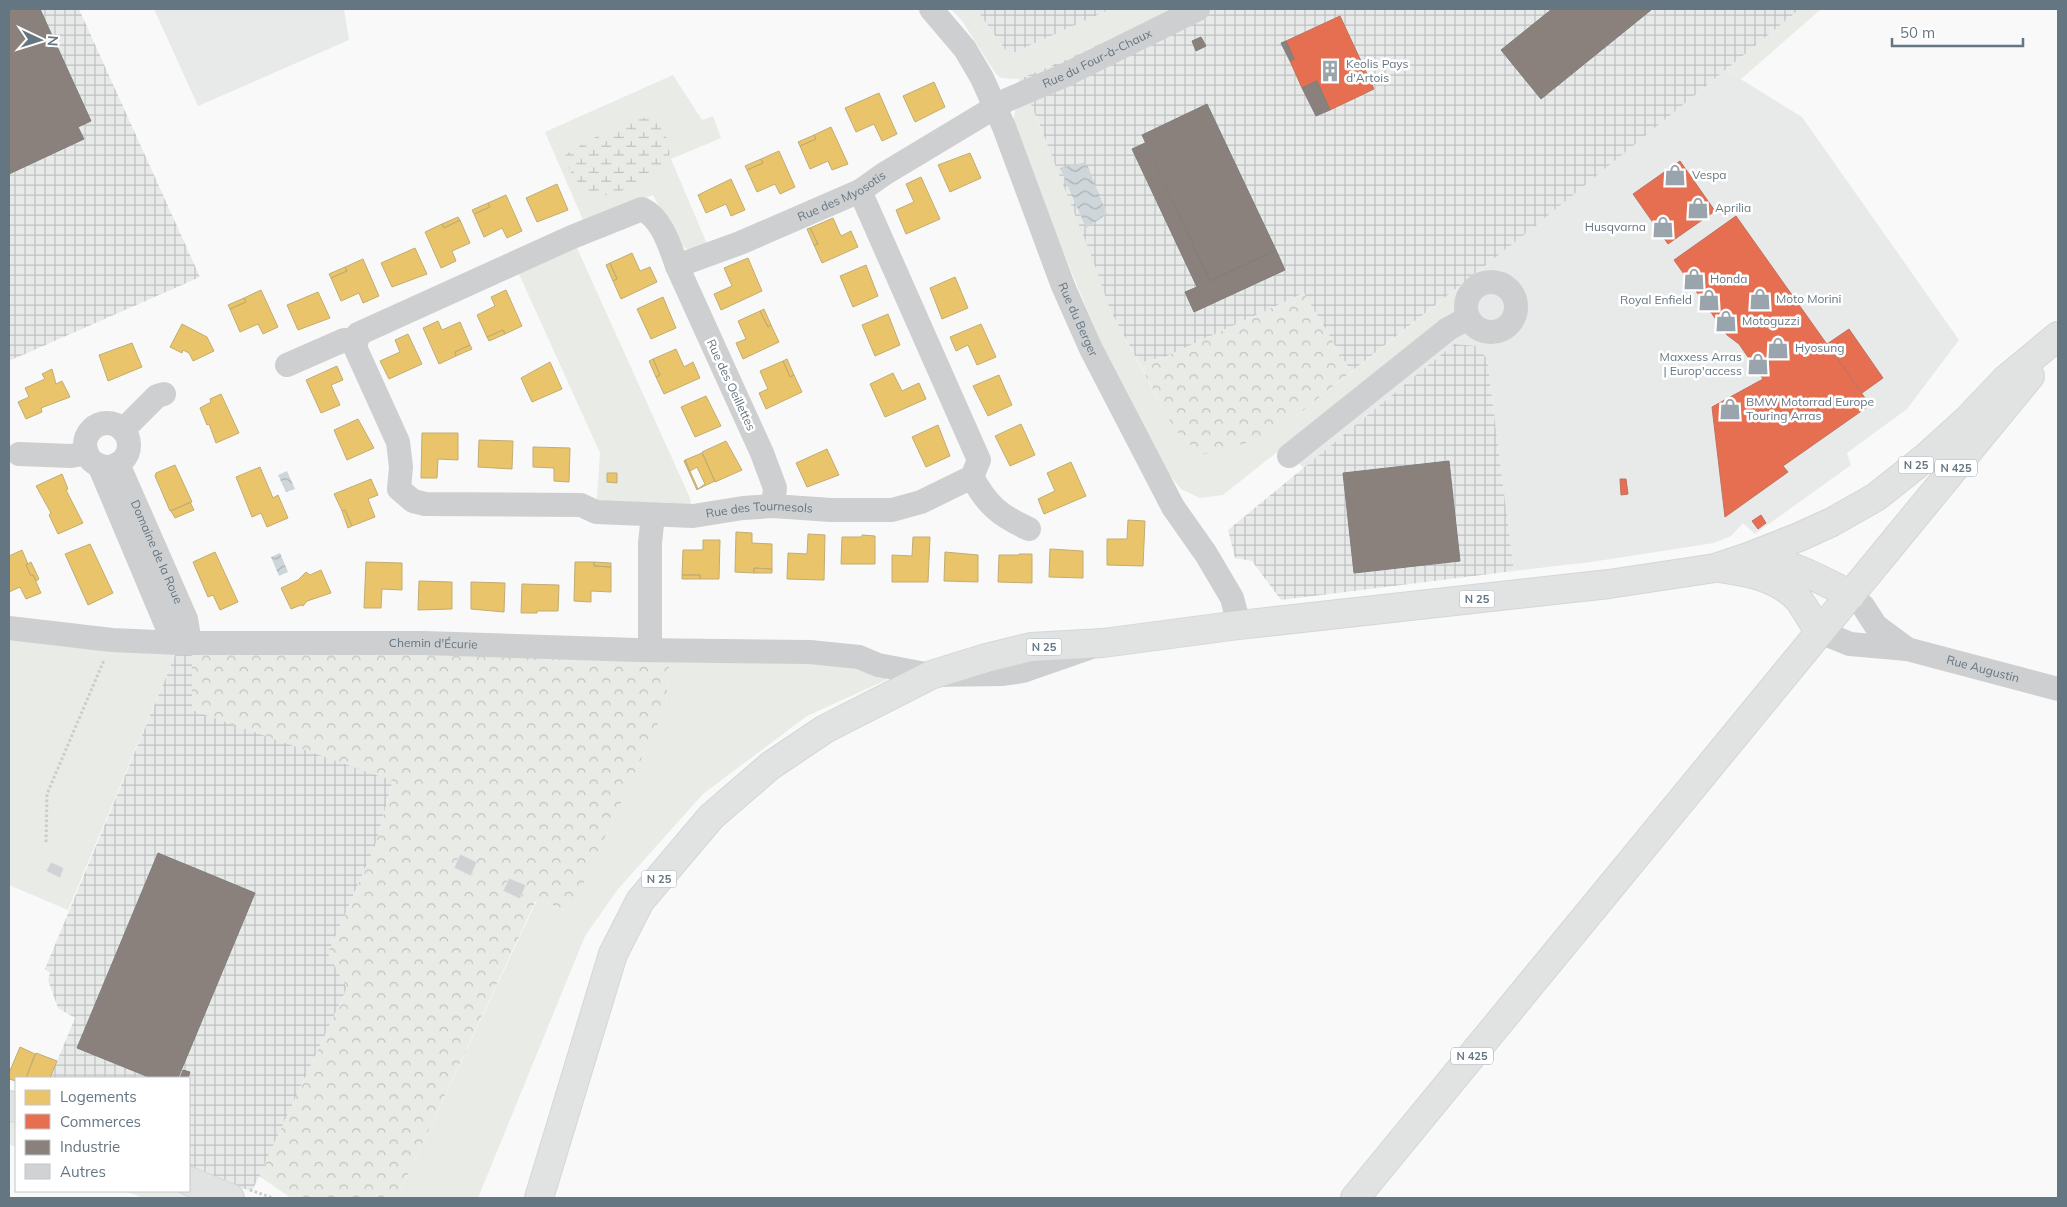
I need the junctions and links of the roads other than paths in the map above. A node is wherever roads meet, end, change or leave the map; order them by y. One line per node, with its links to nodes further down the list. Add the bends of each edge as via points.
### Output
1 (931, 9): 3 (street, Rue du Berger, via 965,49)
2 (1196, 9): 3 (street, Rue du Four-à-Chaux)
3 (996, 108): 4 (street, Rue des Myosotis, via 884,174); 22 (street, Rue du Berger, via 1063,286 1091,349 1173,507 1232,598)
4 (860, 192): 5 (street, Rue des Myosotis); 15 (street, via 979,460)
5 (677, 266): 7 (street, Rue des Oeillettes, via 652,214 642,209 572,237); 16 (street, Rue des Oeillettes, via 762,453 775,488)
6 (1468, 318): 13 (street, via 1448,329)
7 (357, 337): 9 (street); 17 (street, Rue des Tournesols, via 355,347 398,442 399,489 412,500 425,504 581,505 596,512)
8 (2058, 337): 19 (main road, N 25, via 2006,379 1925,458 1876,497 1832,522); 21 (main road, N 425, via 2010,402)
9 (287, 364)
10 (164, 394): 11 (street, via 157,396)
11 (122, 430): 14 (street, via 129,448 127,454); 14 (street, via 109,424 95,427 87,438)
12 (19, 454): 14 (street)
13 (1289, 456)
14 (101, 461): 25 (street, Domaine de la Roue, via 186,619)
15 (972, 476): 16 (street, Rue des Tournesols, via 921,502 892,510); 18 (street, via 983,497 1008,520)
16 (773, 506): 17 (street, Rue des Tournesols, via 693,516)
17 (653, 515): 27 (street)
18 (1029, 529)
19 (1748, 557): 20 (main road, N 25); 21 (main road, N 25, via 1768,559 1806,572)
20 (1715, 568): 22 (main road, N 25, via 1609,584); 24 (main road, N 25, via 1751,573 1782,586 1798,600)
21 (1851, 595): 24 (main road, N 425); 26 (street, via 1876,626)
22 (1238, 625): 29 (main road, N 25, via 1103,643 1031,647)
23 (9, 628): 25 (street, Chemin d'Écurie, via 112,640)
24 (1820, 632): 26 (street, via 1850,644); 35 (main road, N 425)
25 (179, 642): 27 (street, Chemin d'Écurie, via 424,643)
26 (1907, 649): 30 (street, Rue Augustin)
27 (650, 650): 28 (street, Chemin d'Écurie, via 810,652)
28 (869, 661): 29 (street, Chemin d'Écurie); 31 (street, via 886,680)
29 (931, 675): 31 (main road, N 25)
30 (2058, 689)
31 (884, 699): 34 (main road, N 25, via 824,729 770,766 711,817 640,902 613,954)
32 (190, 1181): 33 (main road)
33 (230, 1198)
34 (539, 1198)
35 (1355, 1198)

